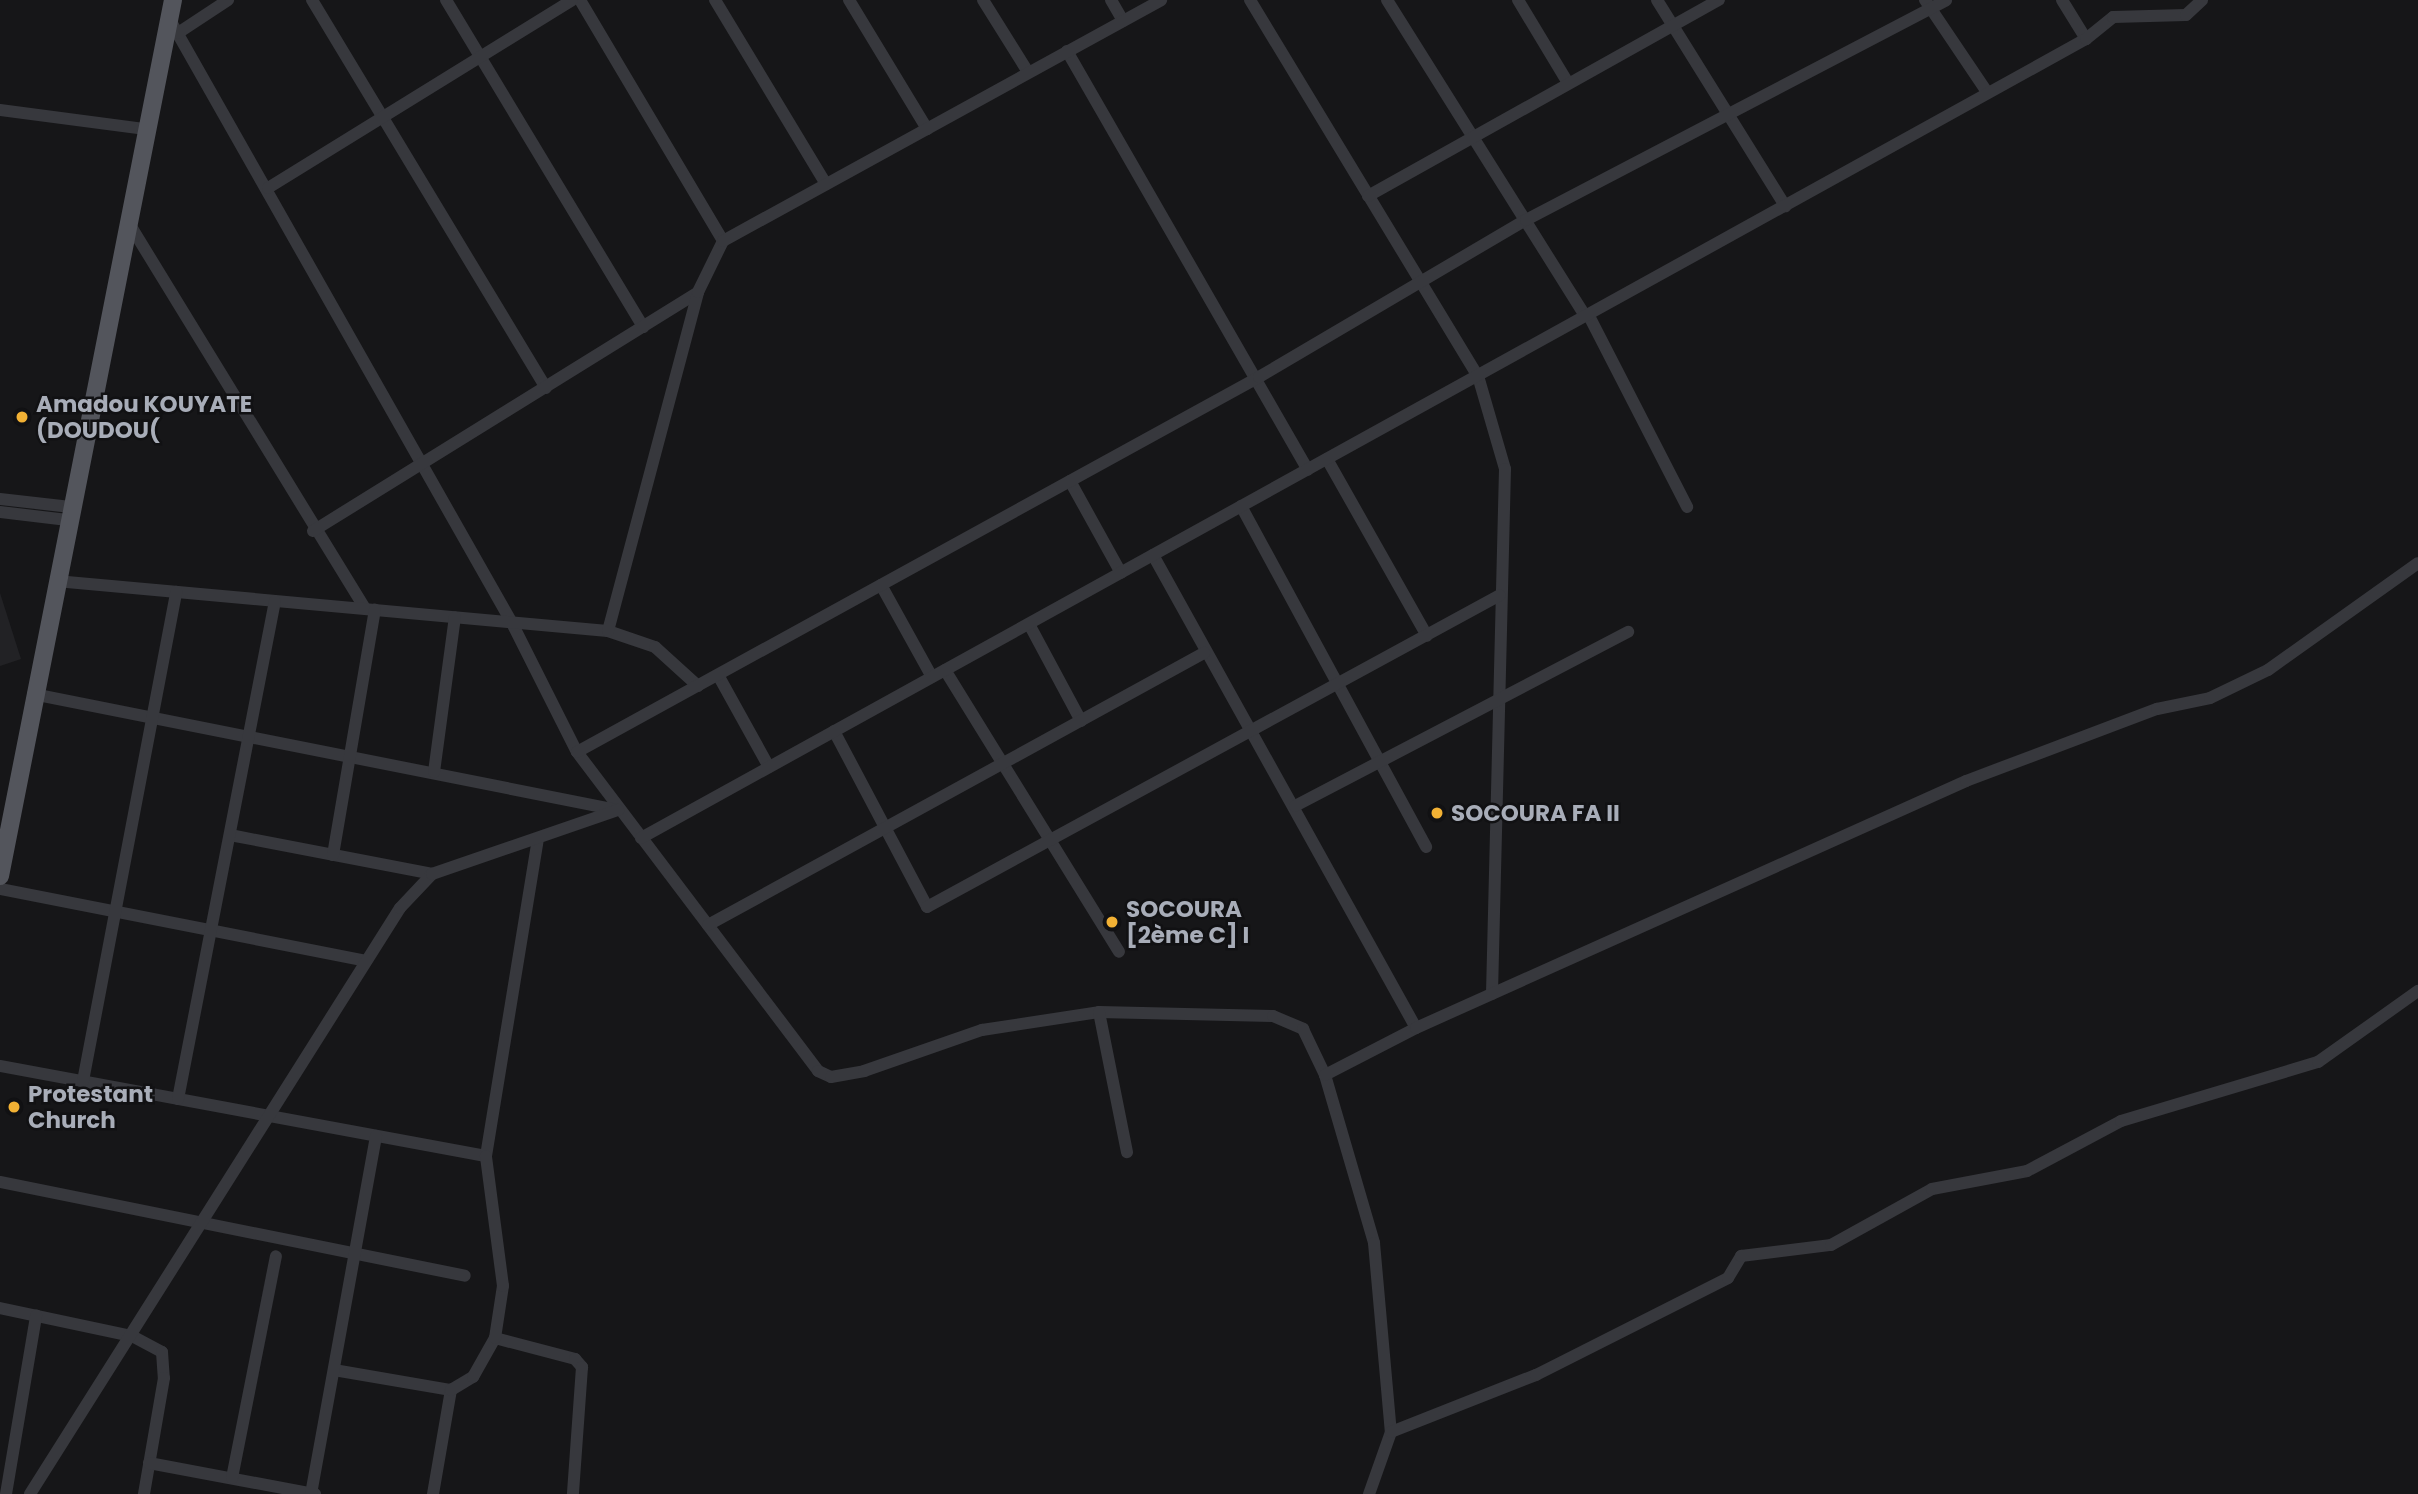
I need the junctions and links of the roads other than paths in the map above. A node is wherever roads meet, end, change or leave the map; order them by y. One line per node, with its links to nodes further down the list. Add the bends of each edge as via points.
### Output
1 (173, 0): 22 (main road)
2 (228, 0): 22 (street)
3 (312, 0): 32 (street)
4 (446, 0): 26 (street)
5 (572, 0): 26 (street)
6 (580, 0): 42 (street)
7 (715, 0): 36 (street)
8 (849, 0): 34 (street)
9 (983, 0): 27 (street)
10 (1111, 0): 21 (street)
11 (1161, 0): 21 (street)
12 (1250, 0): 38 (street)
13 (1387, 0): 35 (street)
14 (1518, 0): 28 (street)
15 (1657, 0): 23 (street)
16 (1719, 0): 23 (street)
17 (1946, 0): 20 (street)
18 (2062, 0): 24 (street)
19 (2202, 0): 24 (street, via 2186,15 2113,17)
20 (1928, 4): 29 (street); 31 (street)
21 (1124, 21): 25 (street)
22 (174, 26): 33 (main road); 37 (street)
23 (1673, 26): 28 (street); 31 (street)
24 (2086, 39): 29 (street)
25 (1067, 51): 27 (street); 48 (street, via 1184,264)
26 (480, 57): 32 (street); 46 (street)
27 (1028, 72): 34 (street)
28 (1568, 83): 35 (street)
29 (1987, 92): 39 (street)
30 (0, 110): 33 (street)
31 (1728, 114): 39 (street); 40 (street)
32 (383, 117): 37 (street); 49 (street)
33 (144, 129): 41 (main road)
34 (927, 129): 36 (street)
35 (1473, 138): 38 (street); 40 (street)
36 (826, 184): 42 (street)
37 (268, 188): 51 (street)
38 (1368, 196): 43 (street)
39 (1785, 206): 45 (street)
40 (1526, 220): 43 (street); 45 (street)
41 (130, 225): 58 (main road); 59 (street)
42 (723, 241): 44 (street)
43 (1419, 280): 47 (street); 48 (street)
44 (698, 292): 46 (street); 72 (street)
45 (1586, 315): 47 (street); 56 (street)
46 (643, 327): 49 (street)
47 (1478, 376): 50 (street); 66 (street, via 1505,469)
48 (1259, 377): 52 (street); 53 (street)
49 (546, 388): 51 (street)
50 (1327, 459): 52 (street); 74 (street)
51 (423, 464): 59 (street); 70 (street)
52 (1308, 470): 55 (street)
53 (1070, 481): 62 (street); 64 (street)
54 (0, 499): 58 (street)
55 (1241, 506): 60 (street); 80 (street)
56 (1687, 507)
57 (0, 512): 58 (street)
58 (70, 514): 63 (main road)
59 (313, 531): 68 (street)
60 (1153, 555): 62 (street); 75 (street)
61 (2418, 564): 112 (street, via 2268,670 2210,698 2157,709 1966,781)
62 (1121, 573): 71 (street)
63 (56, 581): 65 (street); 81 (main road)
64 (881, 585): 77 (street); 78 (street)
65 (176, 592): 67 (street); 83 (street)
66 (1500, 595): 74 (street); 82 (street)
67 (275, 601): 68 (street); 87 (street)
68 (370, 610): 69 (street); 89 (street)
69 (455, 617): 70 (street); 93 (street)
70 (512, 623): 72 (street); 88 (street)
71 (1029, 624): 76 (street); 84 (street)
72 (608, 631): 79 (street, via 655,647)
73 (1628, 632): 82 (street)
74 (1427, 636): 80 (street)
75 (1204, 653): 84 (street); 85 (street)
76 (945, 670): 78 (street); 91 (street)
77 (718, 675): 79 (street); 92 (street)
78 (932, 677): 86 (street)
79 (698, 686): 88 (street)
80 (1338, 686): 85 (street); 90 (street)
81 (33, 694): 83 (street); 104 (main road)
82 (1497, 697): 90 (street); 112 (street)
83 (151, 717): 87 (street); 106 (street)
84 (1081, 721): 91 (street)
85 (1253, 731): 94 (street); 100 (street)
86 (834, 732): 92 (street); 96 (street)
87 (249, 736): 89 (street); 97 (street)
88 (577, 752): 95 (street)
89 (352, 756): 93 (street); 102 (street)
90 (1380, 763): 94 (street); 101 (street)
91 (999, 766): 96 (street); 100 (street)
92 (769, 767): 99 (street)
93 (434, 772): 95 (street)
94 (1295, 806): 114 (street)
95 (618, 810): 98 (street); 99 (street)
96 (884, 826): 100 (street, via 927,907); 107 (street)
97 (230, 835): 102 (street); 108 (street)
98 (538, 838): 103 (street); 122 (street)
99 (641, 838): 107 (street)
100 (1046, 842): 109 (street)
101 (1426, 847)
102 (333, 855): 103 (street)
103 (432, 874): 110 (street)
104 (0, 876)
105 (0, 889): 106 (street)
106 (114, 912): 108 (street); 117 (street)
107 (708, 925): 113 (street, via 818,1071 831,1077 905,1060 982,1030)
108 (211, 931): 110 (street); 118 (street)
109 (1119, 952)
110 (366, 961): 119 (street)
111 (2418, 991): 134 (street, via 2318,1062 2121,1121 2026,1171 1931,1189 1831,1245 1741,1256 1728,1278 1548,1369)
112 (1492, 994): 114 (street)
113 (1099, 1012): 116 (street, via 1293,1020 1313,1044); 121 (street)
114 (1416, 1028): 116 (street)
115 (0, 1066): 117 (street)
116 (1325, 1075): 134 (street, via 1374,1243)
117 (83, 1081): 118 (street)
118 (178, 1099): 119 (street)
119 (271, 1116): 120 (street); 124 (street)
120 (376, 1136): 122 (street); 125 (street)
121 (1127, 1152)
122 (485, 1156): 131 (street, via 503,1286)
123 (0, 1182): 124 (street)
124 (204, 1223): 125 (street); 130 (street)
125 (355, 1255): 127 (street); 132 (street)
126 (276, 1256): 136 (street)
127 (465, 1276)
128 (0, 1308): 129 (street)
129 (36, 1315): 130 (street); 137 (street)
130 (132, 1336): 135 (street, via 162,1352 164,1378); 138 (street)
131 (495, 1338): 133 (street, via 473,1377); 142 (street, via 575,1359 582,1367)
132 (334, 1370): 133 (street); 140 (street)
133 (451, 1390): 141 (street)
134 (1391, 1432): 143 (street)
135 (149, 1462): 136 (street); 139 (street)
136 (232, 1478): 140 (street)
137 (6, 1494)
138 (30, 1494)
139 (144, 1494)
140 (312, 1494)
141 (433, 1494)
142 (573, 1494)
143 (1369, 1494)

